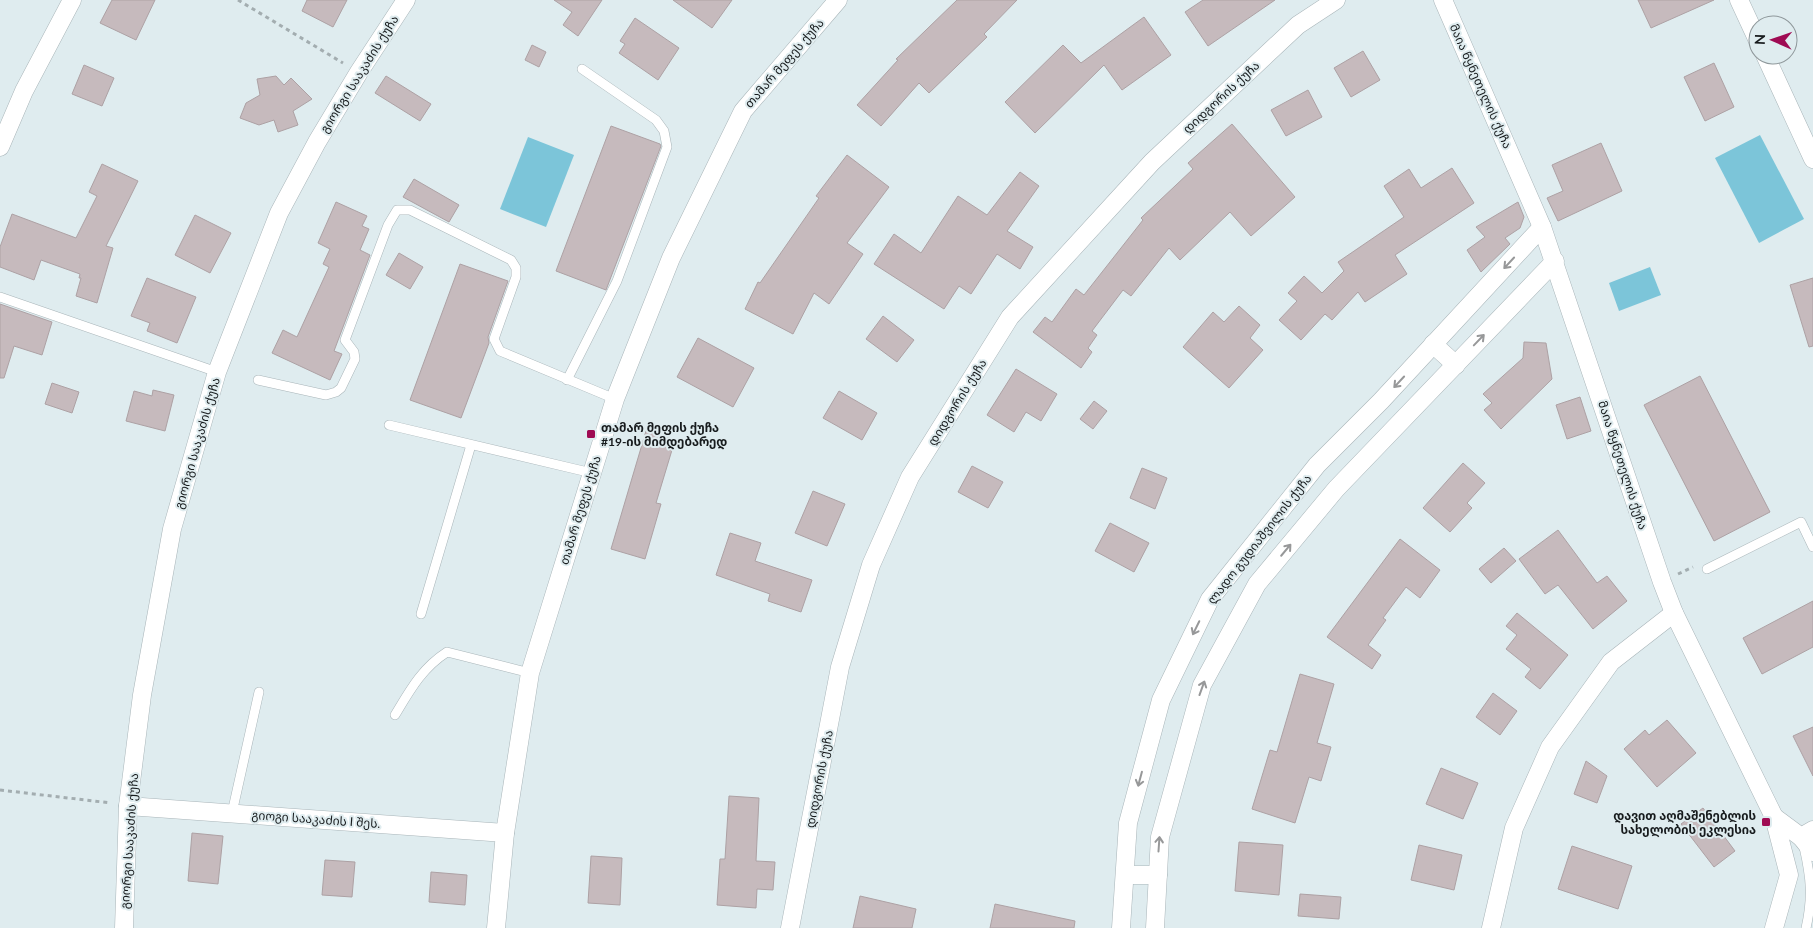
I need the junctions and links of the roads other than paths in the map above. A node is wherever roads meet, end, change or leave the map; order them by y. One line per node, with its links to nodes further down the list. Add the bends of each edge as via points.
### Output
1 (72, 0): 10 (street, via 24,91)
2 (406, 0): 17 (street, გიორგი სააკაძის ქუჩა, via 317,142 279,213)
3 (838, 0): 20 (street, თამარ მეფეს ქუჩა, via 743,111 671,258)
4 (1336, 0): 43 (street, დიდგორის ქუჩა, via 1298,25 1152,162 1010,317 910,478 871,565 840,667)
5 (1443, 0): 12 (street, მაია წყნეთელის ქუჩა)
6 (1739, 0): 7 (street)
7 (1748, 19)
8 (1769, 65): 11 (street)
9 (582, 69): 19 (lane, via 656,120 664,131 667,147 617,281)
10 (0, 147)
11 (1813, 159)
12 (1542, 227): 13 (street, მაია წყნეთელის ქუჩა); 15 (street, ლადო გუდიაშვილის ქუჩა, one-way to 15)
13 (1555, 261): 16 (street, one-way to 13); 28 (street, მაია წყნეთელის ქუჩა)
14 (0, 297): 17 (lane)
15 (1434, 344): 16 (street); 21 (street, ლადო გუდიაშვილის ქუჩა, one-way to 21)
16 (1456, 365): 22 (street)
17 (218, 372): 33 (street, გიორგი სააკაძის ქუჩა, via 172,529 142,695)
18 (258, 380): 19 (lane, via 326,395 341,388 355,359 345,340 388,225 397,210 410,210 510,260 516,268 516,277 494,339 496,346 512,357)
19 (567, 380): 20 (lane)
20 (615, 399): 25 (street, თამარ მეფეს ქუჩა)
21 (1381, 400): 22 (street); 39 (street, ლადო გუდიაშვილის ქუჩა, one-way to 39, via 1317,465 1210,600 1161,700 1128,823)
22 (1401, 421): 40 (street, one-way to 22, via 1160,837 1202,684 1257,584 1336,490)
23 (388, 425): 24 (lane)
24 (471, 445): 25 (lane); 29 (lane)
25 (592, 474): 30 (street, თამარ მეფეს ქუჩა)
26 (1813, 547): 27 (lane, via 1800,522)
27 (1707, 569)
28 (1674, 612): 35 (street, მაია წყნეთელის ქუჩა); 46 (street, via 1612,662 1550,747 1514,828)
29 (421, 614)
30 (530, 673): 32 (lane, via 447,652 420,675); 36 (street, თამარ მეფეს ქუჩა)
31 (260, 692): 34 (lane)
32 (394, 715)
33 (128, 806): 34 (street, გიოგი სააკაძის I შეს.); 41 (street, გიორგი სააკაძის ქუჩა)
34 (232, 813): 36 (street, გიოგი სააკაძის I შეს.)
35 (1774, 816): 37 (street); 47 (street, მაია წყნეთელის ქუჩა, via 1789,875)
36 (505, 833): 42 (street, თამარ მეფეს ქუჩა)
37 (1807, 833): 38 (street); 48 (lane, via 1811,910)
38 (1813, 852)
39 (1125, 875): 40 (street); 44 (street, ლადო გუდიაშვილის ქუჩა)
40 (1158, 875): 45 (street)
41 (124, 928)
42 (496, 928)
43 (790, 928)
44 (1121, 928)
45 (1155, 928)
46 (1491, 928)
47 (1774, 928)
48 (1806, 928)

